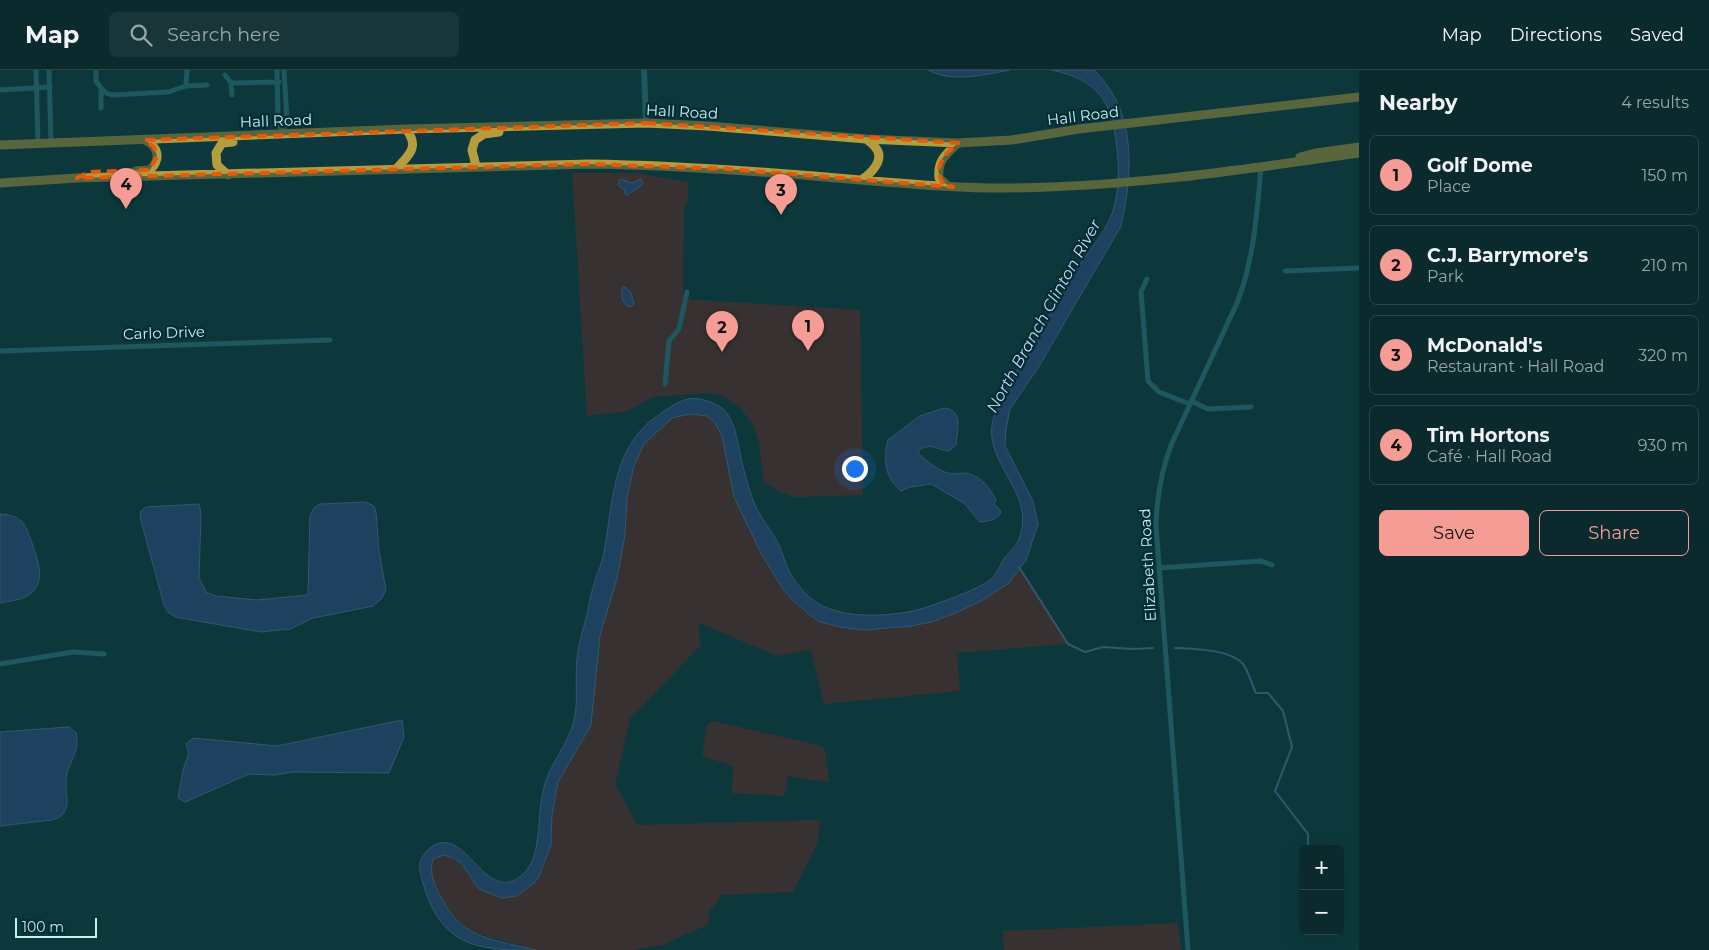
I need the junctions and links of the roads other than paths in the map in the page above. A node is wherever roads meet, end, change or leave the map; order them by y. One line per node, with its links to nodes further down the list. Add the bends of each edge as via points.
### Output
1 (36, 70): 15 (street)
2 (49, 70): 14 (street)
3 (96, 70): 16 (street, via 96,81)
4 (186, 70): 13 (street)
5 (277, 70): 10 (street)
6 (284, 70): 9 (street)
7 (644, 70): 21 (street)
8 (225, 74): 11 (street)
9 (285, 81): 10 (street); 24 (street, via 287,119)
10 (277, 82): 11 (street); 24 (street, via 278,120)
11 (232, 83): 18 (street)
12 (207, 85): 13 (street)
13 (186, 86): 16 (street, via 168,92 112,95)
14 (50, 87): 15 (street); 27 (street)
15 (36, 88): 17 (street); 28 (street)
16 (101, 88): 20 (street)
17 (0, 90)
18 (232, 95)
19 (1359, 98): 29 (highway, Hall Road, via 1012,140)
20 (101, 108)
21 (646, 123): 22 (highway, Hall Road); 25 (highway, Hall Road)
22 (558, 124): 23 (highway, Hall Road); 34 (highway, via 544,130 489,132 479,136 473,146)
23 (406, 129): 24 (highway, Hall Road); 35 (highway, via 413,146)
24 (283, 135): 26 (highway, Hall Road); 37 (highway, via 222,143 216,152 217,166)
25 (866, 139): 29 (highway, Hall Road); 39 (highway, via 876,147 878,158 873,171)
26 (145, 140): 27 (highway, Hall Road); 38 (highway, via 156,150 157,161 150,170 89,172)
27 (51, 142): 28 (highway, Hall Road)
28 (38, 143): 30 (highway, Hall Road)
29 (958, 143): 41 (highway, via 943,157 938,171 942,182)
30 (0, 145)
31 (1359, 147): 33 (highway, via 1305,155)
32 (1359, 153): 33 (highway)
33 (1288, 163): 36 (highway)
34 (476, 166): 35 (highway); 39 (highway, via 650,164)
35 (397, 168): 37 (highway)
36 (1261, 168): 41 (highway, via 1078,186); 49 (street, Elizabeth Road, via 1246,281)
37 (228, 175): 38 (highway)
38 (77, 178): 40 (highway)
39 (860, 180): 41 (highway)
40 (0, 182)
41 (953, 187)
42 (1359, 268): 43 (street)
43 (1285, 272)
44 (1146, 279): 49 (street, via 1141,292 1148,381 1159,392)
45 (688, 292): 48 (street, via 679,329 668,341)
46 (330, 340): 47 (street, Carlo Drive)
47 (0, 351)
48 (665, 384)
49 (1190, 402): 50 (street, via 1208,408); 52 (street, Elizabeth Road, via 1169,450 1160,482 1156,524)
50 (1251, 407)
51 (1272, 565): 52 (street, via 1261,561)
52 (1159, 568): 55 (street, Elizabeth Road)
53 (104, 654): 54 (street, via 73,652)
54 (0, 664)
55 (1188, 950)

